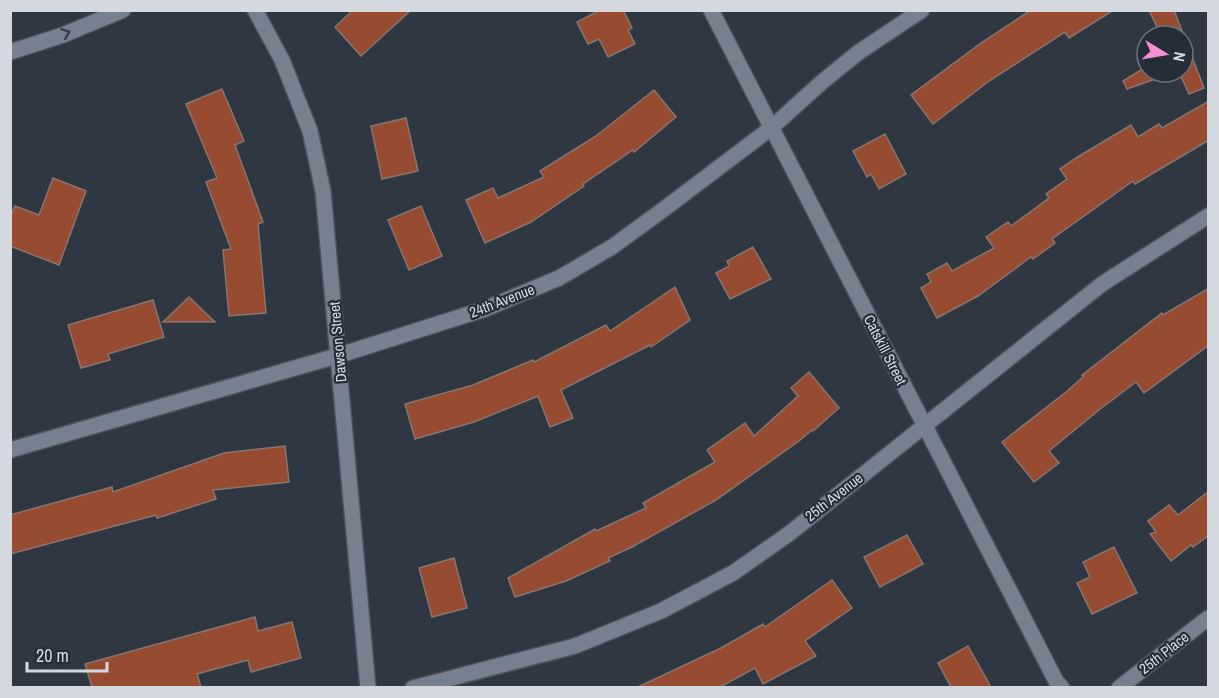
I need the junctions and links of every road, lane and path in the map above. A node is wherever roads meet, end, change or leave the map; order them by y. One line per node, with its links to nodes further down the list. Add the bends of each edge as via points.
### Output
1 (123, 10): 5 (street, one-way to 1)
2 (255, 10): 8 (street, Dawson Street, via 282,60 310,131 323,191)
3 (711, 10): 6 (street, Catskill Street)
4 (922, 10): 6 (street, 24th Avenue, via 859,52)
5 (10, 52)
6 (771, 128): 8 (street, 24th Avenue, via 612,247 559,278 485,309); 9 (street, Catskill Street)
7 (1209, 216): 9 (street, 25th Avenue, via 1102,284)
8 (340, 355): 10 (street, 24th Avenue); 12 (street, Dawson Street)
9 (923, 426): 13 (street, 25th Avenue, via 733,573 661,611 575,646); 14 (street, Catskill Street)
10 (10, 450)
11 (1209, 618): 15 (street, 25th Place)
12 (368, 687)
13 (413, 687)
14 (1062, 687)
15 (1119, 687)

